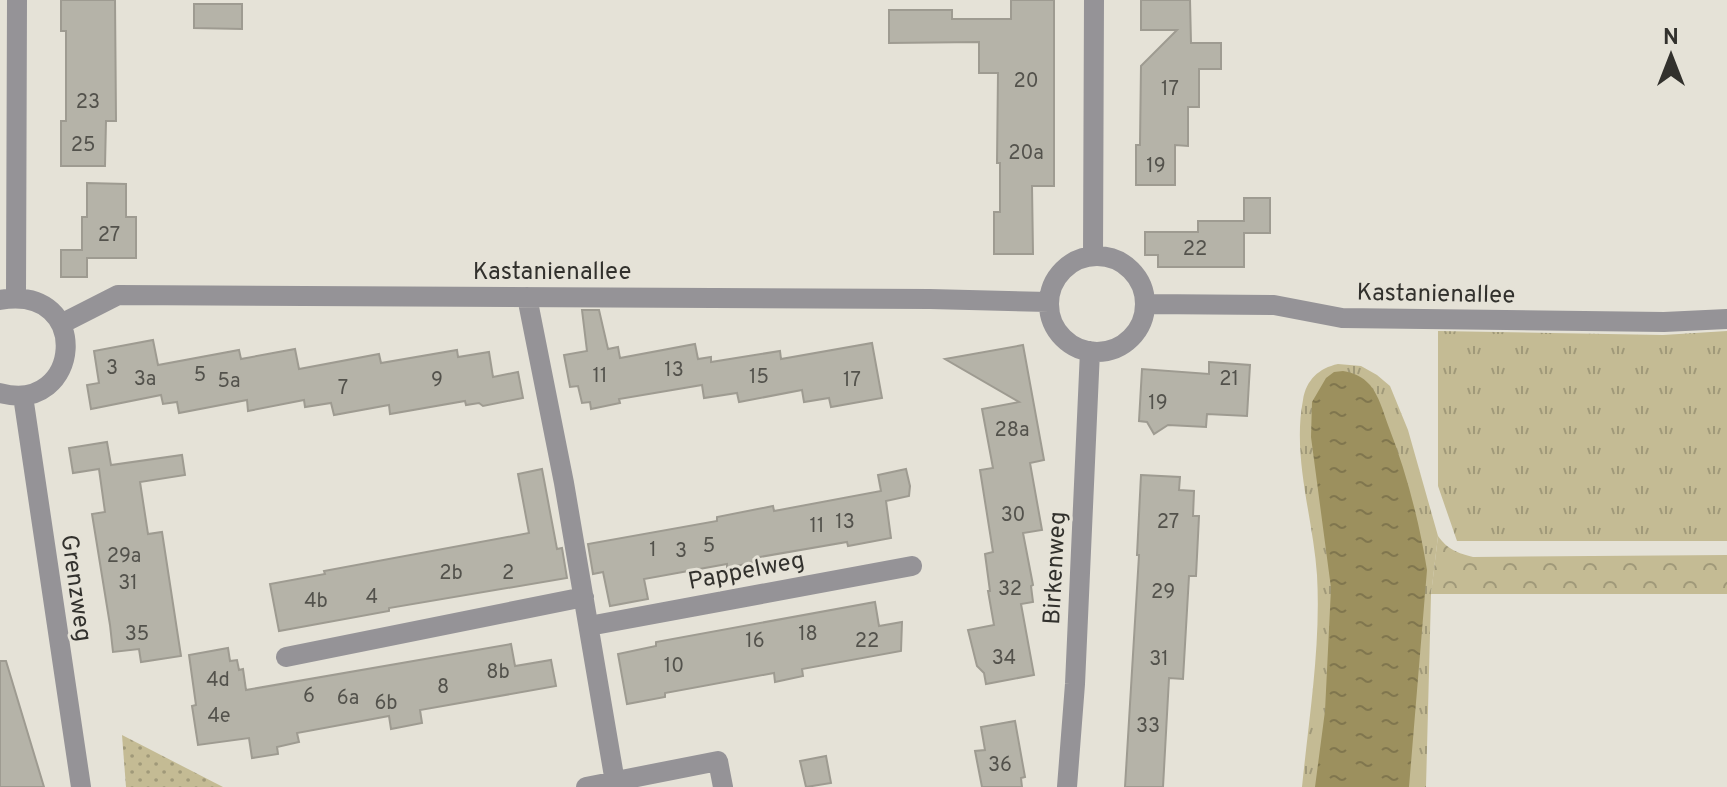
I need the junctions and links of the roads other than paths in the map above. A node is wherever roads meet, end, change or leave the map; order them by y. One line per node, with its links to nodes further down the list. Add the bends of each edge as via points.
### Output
1 (17, 0): 5 (street)
2 (1094, 0): 3 (street)
3 (1093, 256): 6 (street, via 1067,266 1051,288); 7 (street, via 1123,263 1142,286)
4 (527, 297): 6 (street, Kastanienallee); 9 (street, Kastanienallee, via 118,295); 14 (street)
5 (8, 299): 9 (street, via 30,299)
6 (1049, 302): 10 (street, via 1056,329 1076,347)
7 (1146, 304): 8 (street, Kastanienallee, via 1274,305 1342,318); 10 (street, via 1138,330 1128,340)
8 (1727, 319)
9 (61, 324): 12 (street, via 66,338 62,368 41,390)
10 (1090, 351): 21 (street, Birkenweg)
11 (0, 393): 12 (street)
12 (23, 396): 18 (street, Grenzweg)
13 (912, 566): 15 (street, Pappelweg)
14 (584, 597): 15 (street); 16 (street)
15 (589, 626): 17 (street)
16 (286, 657)
17 (615, 782): 19 (street); 20 (street, via 718,761)
18 (81, 787)
19 (586, 787)
20 (723, 787)
21 (1067, 787)

